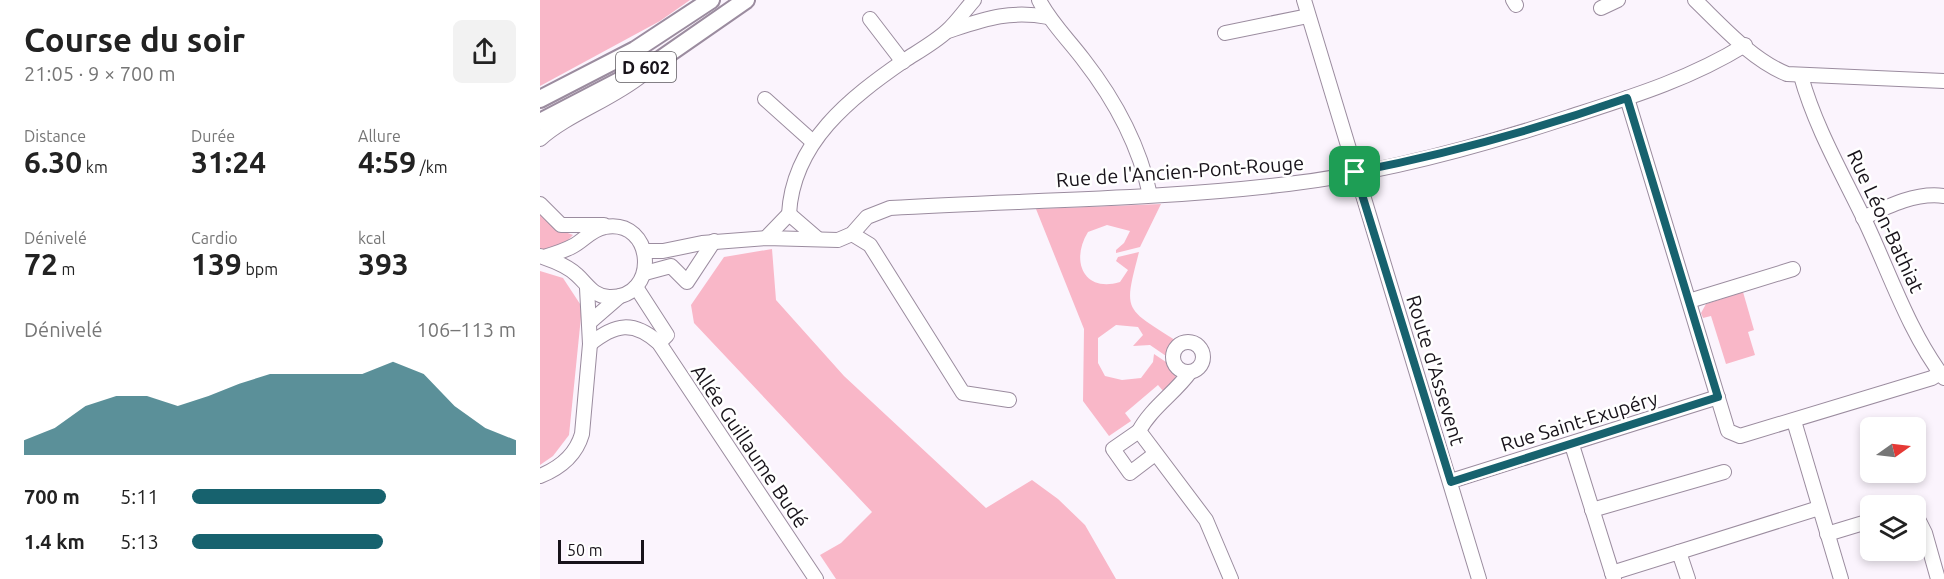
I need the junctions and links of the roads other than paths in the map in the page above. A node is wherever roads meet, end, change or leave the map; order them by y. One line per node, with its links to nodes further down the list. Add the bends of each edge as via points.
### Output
1 (711, 0): 20 (main road, D 602, via 635,50)
2 (746, 0): 15 (main road, D 602)
3 (974, 0): 12 (street)
4 (1039, 0): 10 (street)
5 (1304, 0): 9 (street, Route d'Assevent)
6 (1618, 0): 8 (street)
7 (1695, 0): 14 (street)
8 (1601, 8)
9 (1308, 16): 13 (street); 25 (street, Route d'Assevent)
10 (1048, 17): 12 (street, via 1023,13 997,15); 26 (street, via 1112,99 1134,142)
11 (870, 19): 16 (street)
12 (947, 31): 16 (street)
13 (1225, 33)
14 (1745, 45): 17 (street, via 1776,70); 19 (street, Rue de l'Ancien-Pont-Rouge, via 1691,75)
15 (661, 59): 22 (main road, D 602); 23 (street, via 622,90)
16 (903, 62): 24 (street, via 850,103)
17 (1801, 76): 18 (street); 30 (street, Rue Léon-Bathiat)
18 (1944, 81)
19 (1627, 98): 25 (street, Rue de l'Ancien-Pont-Rouge, via 1504,138); 43 (street)
20 (540, 99)
21 (765, 99): 24 (street)
22 (540, 122)
23 (540, 139)
24 (813, 142): 29 (street, via 802,157 790,191)
25 (1355, 172): 26 (street, Rue de l'Ancien-Pont-Rouge, via 1266,187); 57 (street, Route d'Assevent)
26 (1149, 195): 32 (street, Rue de l'Ancien-Pont-Rouge, via 890,207 867,217)
27 (1944, 196): 30 (street, via 1904,200)
28 (540, 204): 31 (street, via 561,225)
29 (789, 214): 33 (street); 34 (street)
30 (1863, 218): 48 (street, Rue Léon-Bathiat, via 1899,298)
31 (615, 227): 36 (street, via 633,234); 37 (street, via 603,227 584,240)
32 (852, 234): 34 (street, via 838,240); 50 (street, via 870,245 963,393)
33 (766, 238): 34 (street); 35 (street)
34 (818, 239)
35 (714, 241): 36 (street, via 663,251); 39 (street, via 687,282 671,266)
36 (645, 250): 39 (street)
37 (542, 257): 40 (street, via 570,270)
38 (1793, 269): 43 (street)
39 (645, 273): 41 (street)
40 (584, 284): 42 (street, via 602,296); 44 (street)
41 (636, 287): 42 (street); 45 (street, Allée Guillaume Budé)
42 (620, 296): 44 (street)
43 (1689, 301): 49 (street)
44 (590, 322): 46 (street)
45 (663, 339): 46 (street, via 628,327 606,331); 65 (street, Allée Guillaume Budé)
46 (590, 344): 56 (street, via 579,444 561,464)
47 (1190, 372): 52 (street, via 1146,418)
48 (1942, 375): 51 (street)
49 (1718, 397): 51 (street, via 1728,431 1740,436); 53 (street, Rue Saint-Exupéry)
50 (1009, 400)
51 (1794, 421): 58 (street)
52 (1139, 431): 54 (street); 54 (street, via 1113,449 1130,472)
53 (1572, 445): 57 (street, Rue Saint-Exupéry); 59 (street)
54 (1155, 454): 66 (street, via 1206,520)
55 (1724, 472): 59 (street)
56 (540, 476)
57 (1451, 482): 67 (street, Route d'Assevent)
58 (1819, 508): 61 (street); 63 (street)
59 (1592, 510): 64 (street)
60 (1860, 524): 61 (street)
61 (1827, 534): 69 (street)
62 (1926, 537): 70 (street)
63 (1679, 552): 64 (street); 68 (street)
64 (1613, 576)
65 (816, 579)
66 (1231, 579)
67 (1479, 579)
68 (1688, 579)
69 (1841, 579)
70 (1938, 579)

